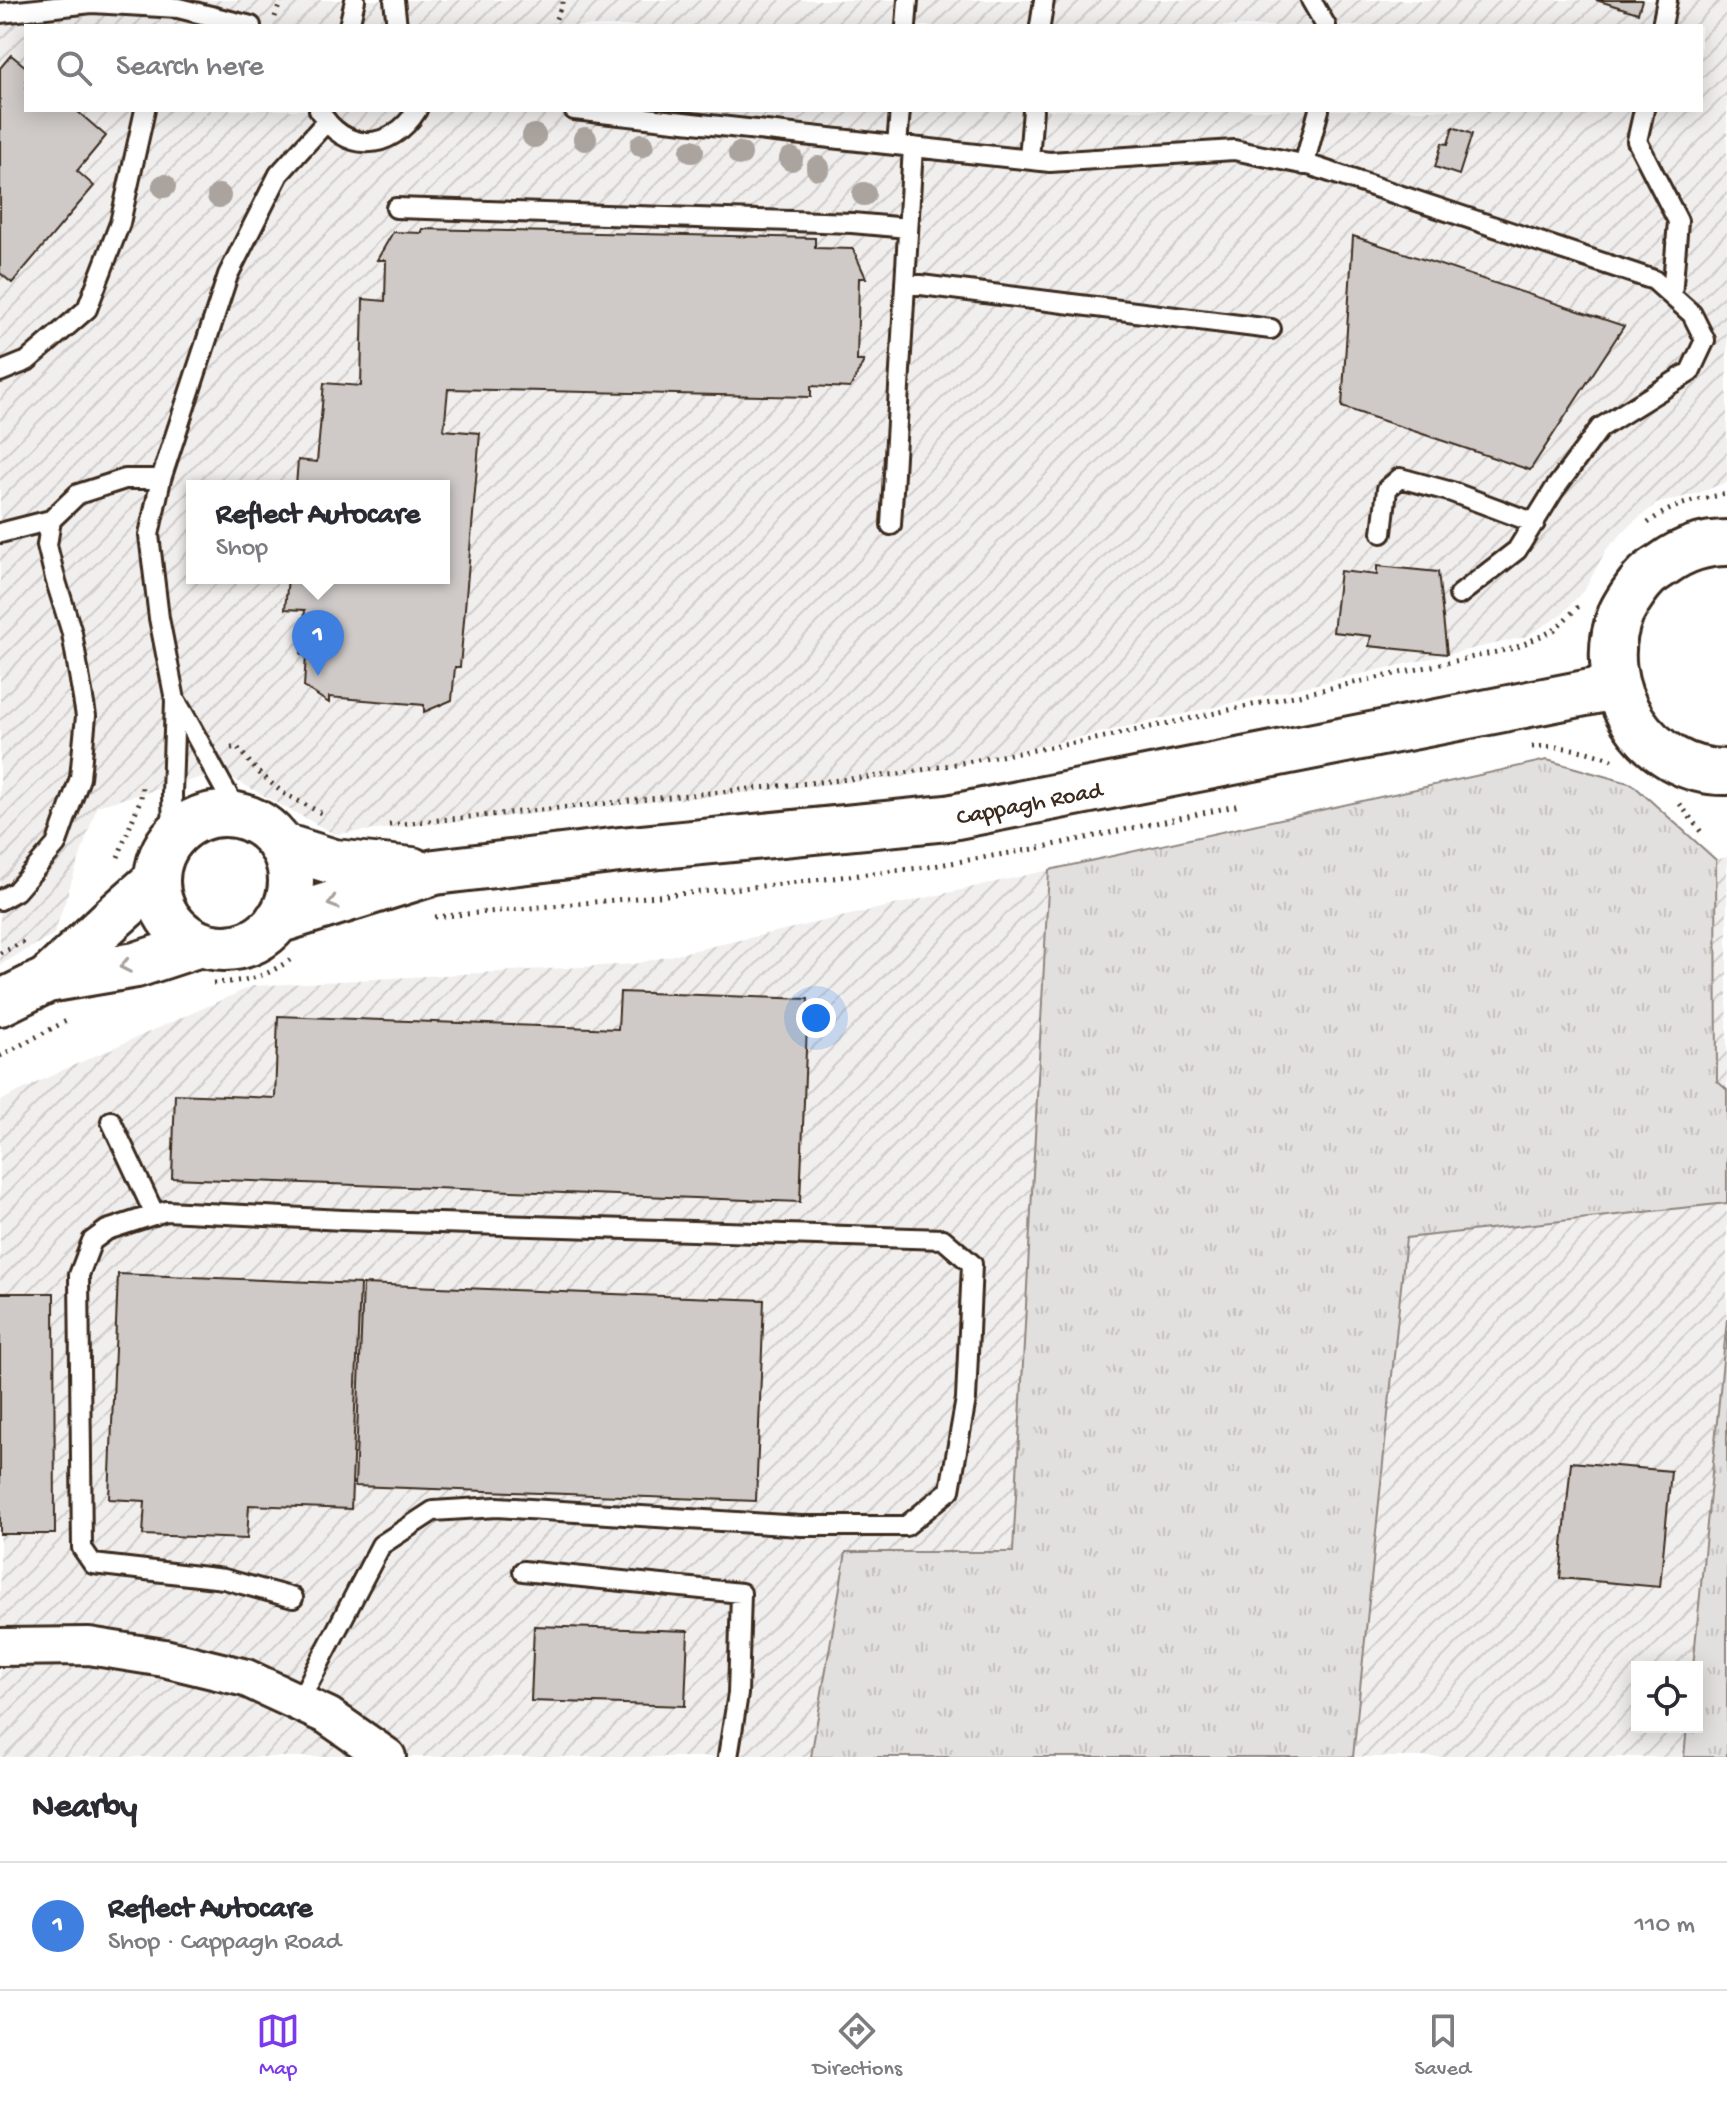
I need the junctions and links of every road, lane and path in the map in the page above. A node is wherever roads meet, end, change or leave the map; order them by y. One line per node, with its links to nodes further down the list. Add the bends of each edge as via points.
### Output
1 (355, 0): 12 (lane)
2 (394, 0): 13 (lane)
3 (559, 0): 14 (path)
4 (908, 0): 15 (lane)
5 (1044, 0): 16 (lane)
6 (1311, 0): 17 (lane)
7 (1667, 0): 18 (lane)
8 (180, 4): 9 (lane, via 92,3); 10 (lane); 11 (lane)
9 (0, 13)
10 (171, 24)
11 (245, 24)
12 (349, 24)
13 (397, 24)
14 (554, 24)
15 (906, 24)
16 (1040, 24)
17 (1325, 24)
18 (1662, 24)
19 (145, 112): 35 (lane, via 120,223 87,309 27,361)
20 (416, 112): 26 (lane, via 392,137 374,142 339,134)
21 (592, 112): 27 (lane)
22 (900, 112): 27 (lane)
23 (1033, 112): 28 (lane)
24 (1318, 112): 29 (lane)
25 (1644, 112): 33 (lane, via 1637,141 1678,221)
26 (323, 116): 36 (lane, via 279,174 228,275)
27 (905, 146): 28 (lane); 31 (lane)
28 (1029, 159): 29 (lane, via 1234,150)
29 (1304, 165): 33 (lane, via 1654,280)
30 (396, 208): 31 (lane)
31 (908, 228): 32 (lane)
32 (905, 283): 34 (lane); 40 (lane)
33 (1672, 296): 39 (lane, via 1692,314 1705,340 1690,372 1600,428)
34 (1271, 329)
35 (0, 372)
36 (161, 479): 38 (lane, via 125,479 78,494); 48 (lane, via 149,535)
37 (1727, 494): 41 (path, via 1691,500 1662,512)
38 (51, 520): 42 (lane); 65 (lane, via 47,545 72,633 86,716 80,778 56,845 16,891)
39 (1535, 523): 43 (lane, via 1400,478 1387,489); 45 (lane, via 1517,550)
40 (891, 525)
41 (1637, 531)
42 (0, 533)
43 (1382, 533)
44 (1727, 543): 47 (street, via 1679,553 1645,578 1621,612 1613,647)
45 (1459, 595)
46 (1586, 595): 58 (path, via 1554,630 1515,648 1091,740 899,774)
47 (1616, 687): 52 (street, via 1628,716 1674,761 1712,773); 63 (street, Cappagh Road, via 947,818)
48 (175, 700): 56 (lane); 60 (lane)
49 (237, 747): 57 (path, via 283,793)
50 (1521, 748): 51 (path, via 1549,746)
51 (1620, 763)
52 (1727, 772)
53 (144, 775): 62 (path)
54 (1676, 799): 59 (path)
55 (1248, 803): 66 (path, via 927,867)
56 (241, 816): 60 (street, via 199,819); 61 (street, Cappagh Road, via 262,825)
57 (333, 817)
58 (384, 826)
59 (1704, 836)
60 (173, 837): 64 (street, via 159,861)
61 (280, 845): 63 (street, Cappagh Road, via 334,862); 68 (street, via 291,881)
62 (113, 867)
63 (435, 872): 68 (street, Cappagh Road, one-way to 68)
64 (156, 880): 70 (street, via 167,917); 71 (street, Cappagh Road)
65 (0, 900)
66 (433, 917)
67 (39, 935): 69 (path)
68 (285, 940): 70 (street, Cappagh Road, via 262,937 221,948); 70 (path, via 269,974 257,978 246,981)
69 (0, 953)
70 (207, 963): 71 (street, Cappagh Road, one-way to 71, via 136,965)
71 (47, 980): 72 (street, Cappagh Road)
72 (0, 1003)
73 (77, 1016): 74 (path)
74 (0, 1056)
75 (111, 1121): 76 (lane)
76 (155, 1215): 78 (lane, via 107,1230 92,1241 79,1275 82,1548 93,1564 224,1579); 80 (lane, via 166,1211 943,1239 972,1264 966,1399 950,1490 906,1526 801,1526 497,1507 433,1511 381,1545)
77 (523, 1571): 82 (lane, via 741,1593 738,1694)
78 (293, 1598)
79 (0, 1647): 80 (street, via 89,1646 164,1658 246,1678)
80 (299, 1702): 81 (street)
81 (387, 1757)
82 (728, 1757)

